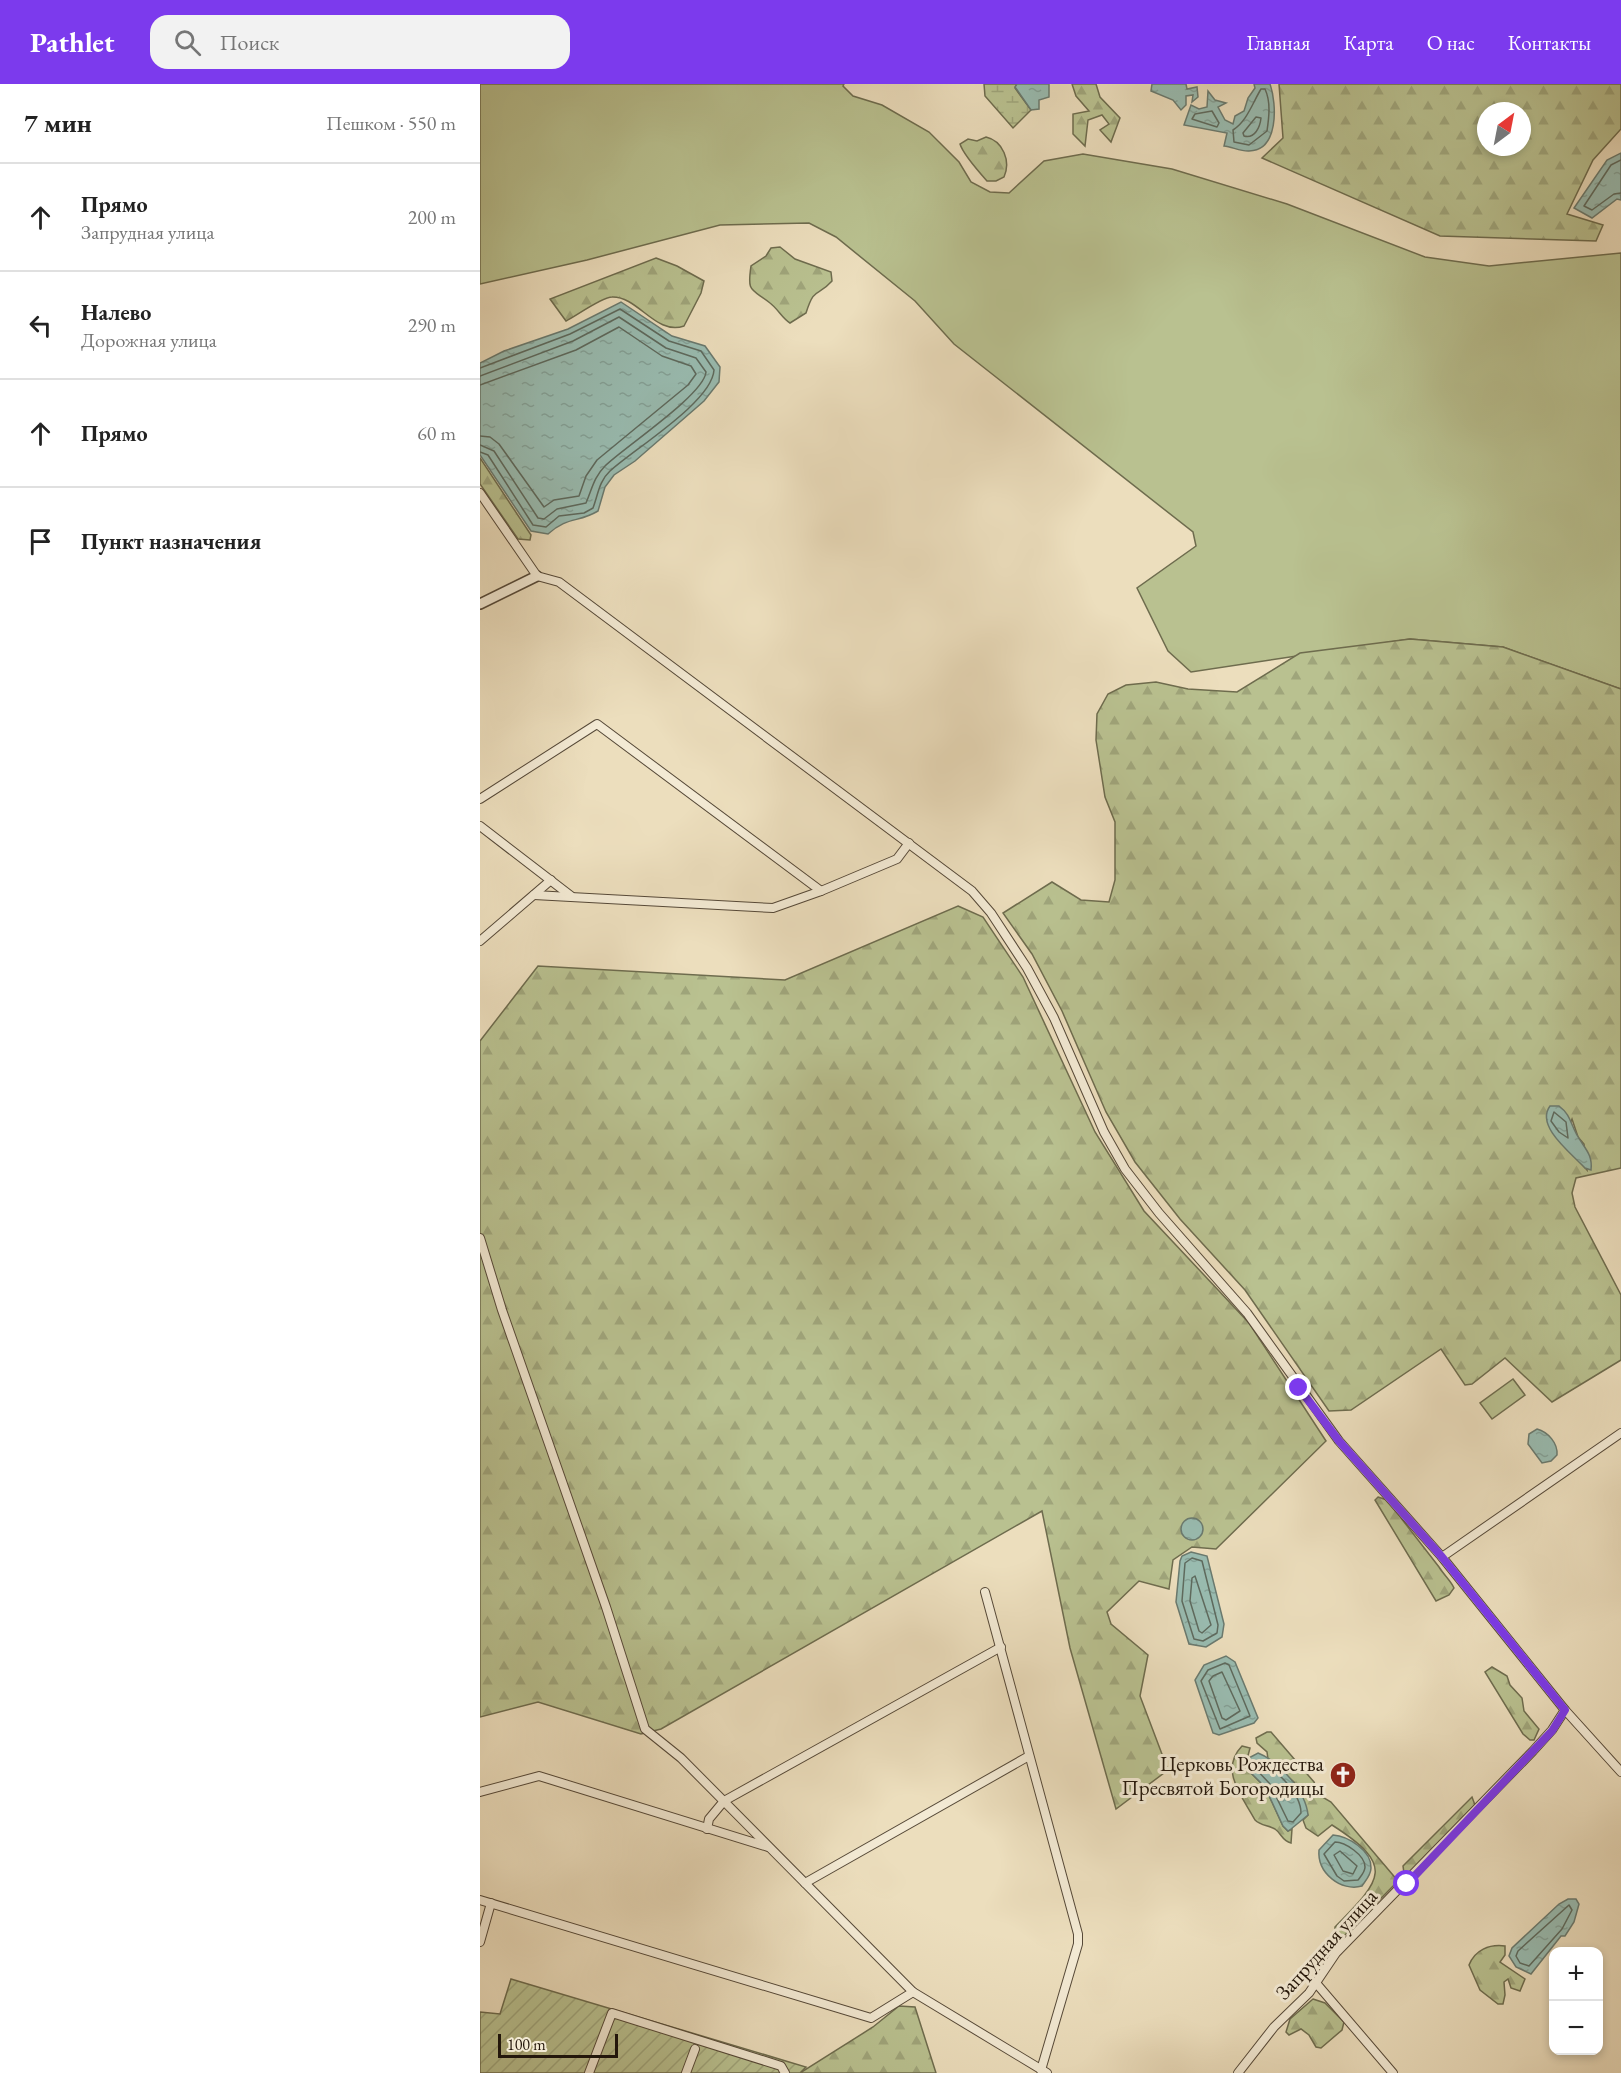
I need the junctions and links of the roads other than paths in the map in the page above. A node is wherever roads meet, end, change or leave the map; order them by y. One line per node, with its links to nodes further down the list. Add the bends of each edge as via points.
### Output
1 (480, 493): 2 (street)
2 (537, 576): 3 (street); 6 (street, via 559,582)
3 (480, 604)
4 (480, 799): 8 (street, via 597,724)
5 (480, 826): 7 (street)
6 (909, 843): 8 (street, via 897,859); 14 (street, via 955,876 991,913 1054,1018 1125,1169 1247,1313 1339,1441)
7 (550, 880): 9 (street); 10 (street)
8 (821, 891): 10 (street, via 773,908)
9 (534, 895): 10 (street); 11 (street)
10 (573, 897)
11 (480, 941)
12 (480, 1238): 21 (street, via 645,1729)
13 (1621, 1433): 14 (street)
14 (1442, 1557): 17 (street)
15 (985, 1592): 16 (street)
16 (1001, 1647): 18 (street); 21 (street)
17 (1565, 1710): 19 (street); 28 (street, Запрудная улица, via 1540,1744 1336,1953)
18 (1029, 1756): 24 (street); 31 (street, via 1078,1934)
19 (1621, 1772)
20 (480, 1792): 22 (street, via 538,1776)
21 (724, 1800): 22 (street, via 709,1819); 23 (street)
22 (707, 1829): 23 (street)
23 (770, 1848): 24 (street)
24 (805, 1883): 29 (street)
25 (480, 1900): 26 (street)
26 (491, 1903): 27 (street); 29 (street, via 871,2018)
27 (480, 1942)
28 (1316, 1983): 35 (street, Запрудная улица); 36 (street)
29 (913, 1992): 31 (street)
30 (696, 2049): 33 (street)
31 (1044, 2071)
32 (589, 2073): 34 (street, via 612,2013 781,2066)
33 (686, 2073)
34 (785, 2073)
35 (1238, 2073)
36 (1393, 2073)

